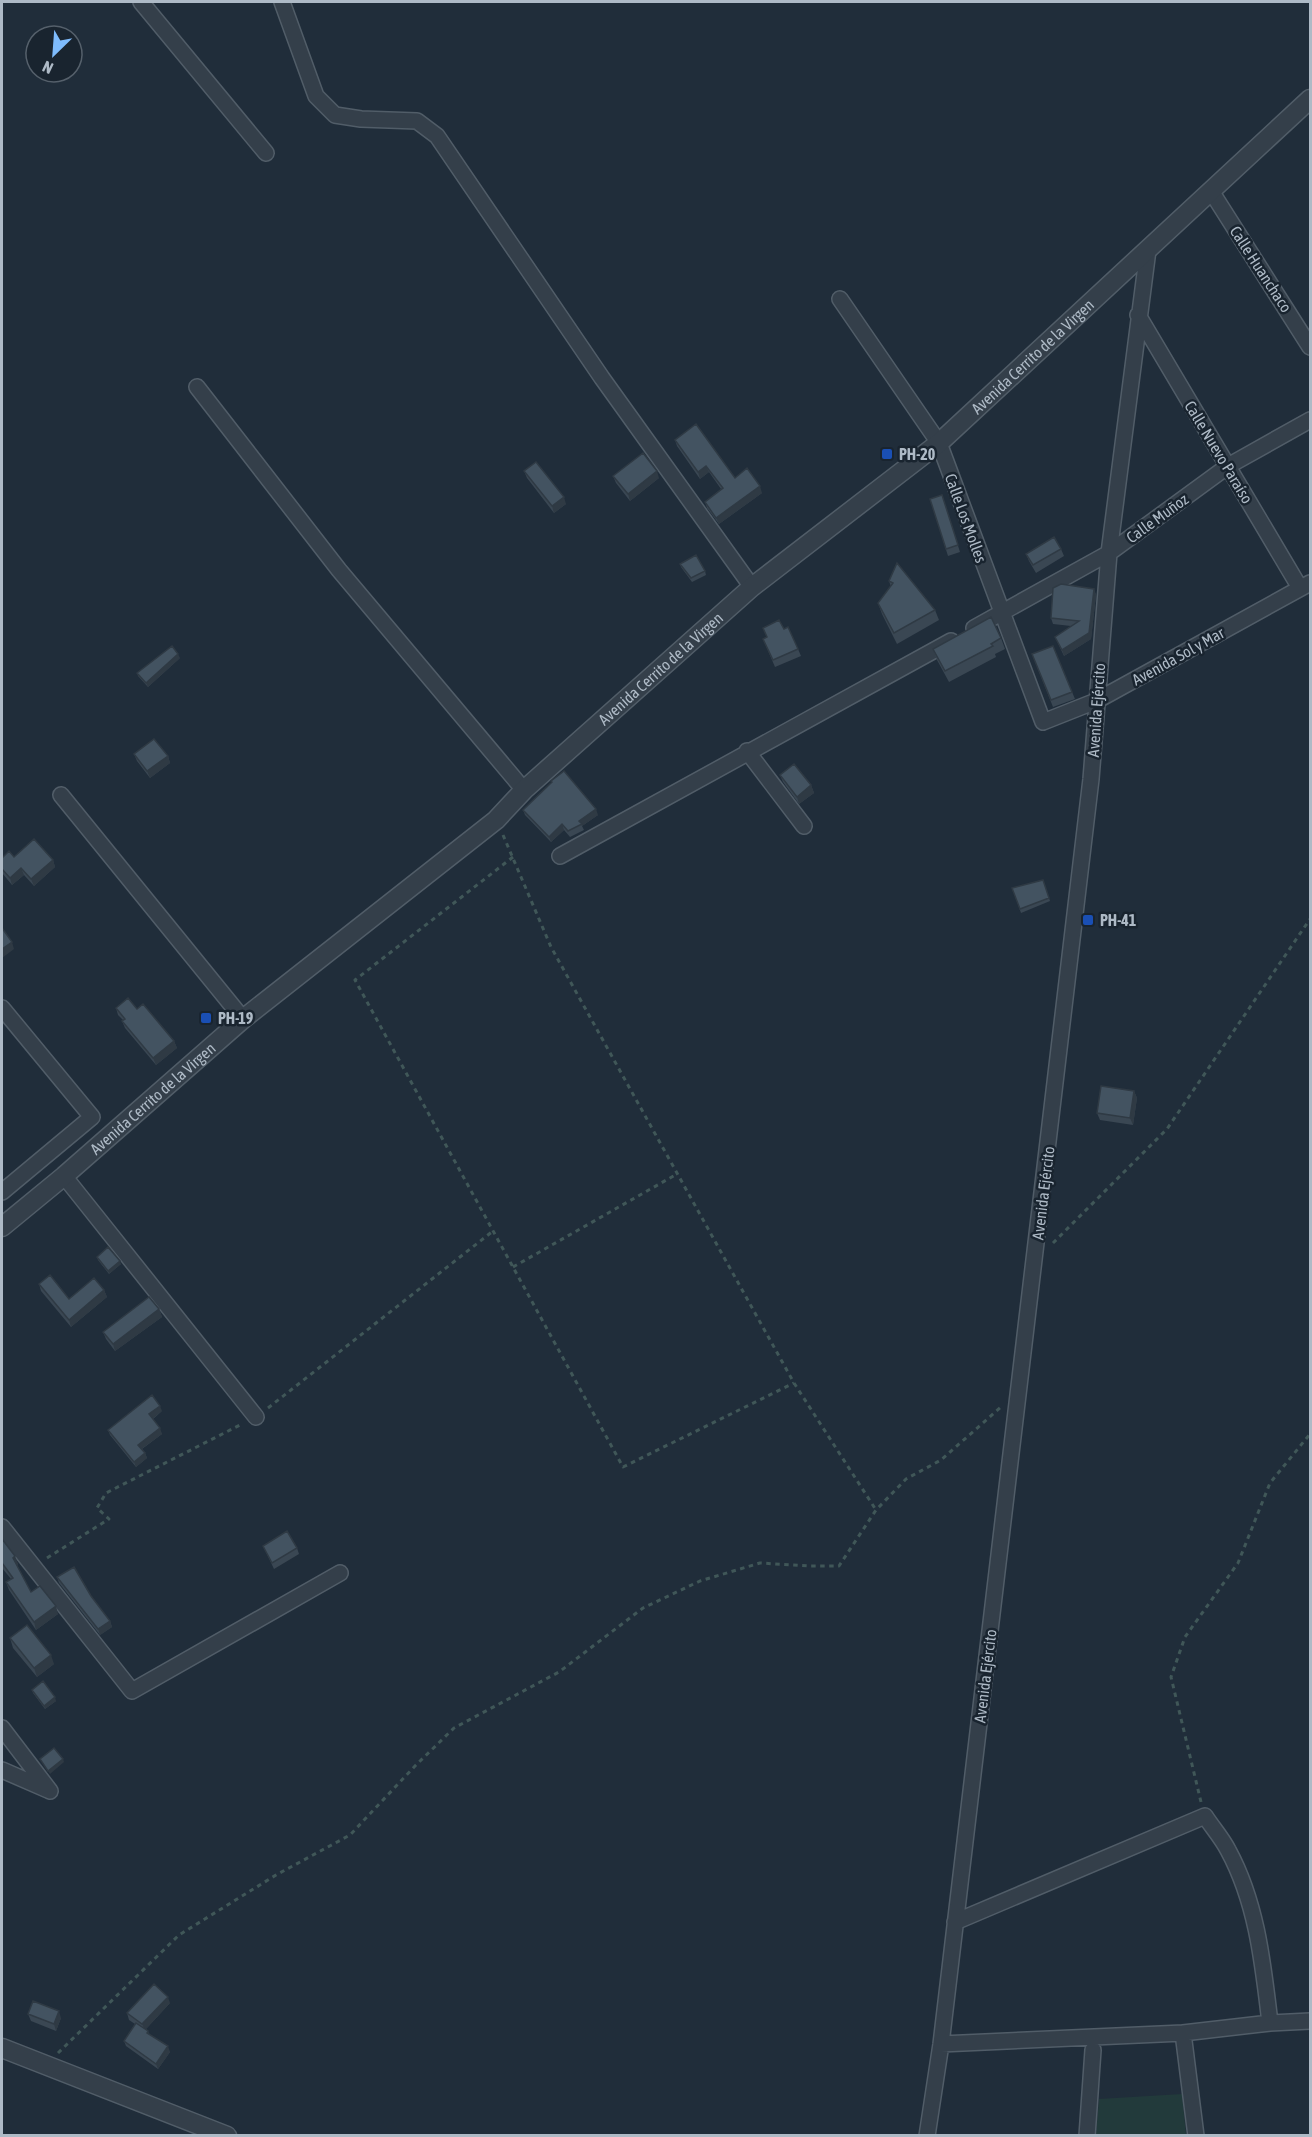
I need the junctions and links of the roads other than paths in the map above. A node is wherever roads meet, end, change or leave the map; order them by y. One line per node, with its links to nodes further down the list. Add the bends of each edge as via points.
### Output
1 (141, 2): 4 (street)
2 (282, 2): 16 (street, via 316,96 335,114 417,121 436,136)
3 (1311, 99): 5 (street, Avenida Cerrito de la Virgen)
4 (266, 153)
5 (1211, 191): 6 (street, Avenida Cerrito de la Virgen); 9 (street, Calle Huanchaco)
6 (1148, 250): 8 (street, Avenida Ejército); 12 (street, Avenida Cerrito de la Virgen)
7 (840, 299): 12 (street, Calle Los Molles)
8 (1138, 315): 13 (street, Calle Nuevo Paraíso); 14 (street, Avenida Ejército)
9 (1311, 347)
10 (197, 387): 21 (street, via 339,570)
11 (1311, 420): 13 (street, Calle Muñoz)
12 (939, 443): 16 (street, Avenida Cerrito de la Virgen); 17 (street, Calle Los Molles)
13 (1228, 466): 14 (street, Calle Muñoz); 15 (street, Calle Nuevo Paraíso)
14 (1108, 553): 17 (street, Calle Muñoz); 18 (street, Avenida Ejército)
15 (1305, 585): 18 (street, Avenida Sol y Mar)
16 (752, 587): 21 (street, Avenida Cerrito de la Virgen)
17 (1002, 614): 19 (street, Calle Los Molles); 20 (street, Calle Muñoz)
18 (1096, 701): 19 (street, Avenida Sol y Mar); 35 (street, Avenida Ejército, via 1091,778)
19 (1043, 722)
20 (747, 751): 23 (street); 24 (street, Calle Muñoz)
21 (524, 790): 26 (street, Avenida Cerrito de la Virgen, via 496,820)
22 (61, 795): 26 (street)
23 (804, 826)
24 (560, 856)
25 (2, 1008): 28 (street, via 92,1117)
26 (243, 1019): 27 (street, Avenida Cerrito de la Virgen)
27 (64, 1176): 29 (street, Avenida Cerrito de la Virgen); 30 (street)
28 (2, 1192)
29 (2, 1227)
30 (256, 1417)
31 (2, 1527): 32 (street, via 132,1691)
32 (340, 1573)
33 (2, 1728): 34 (street, via 50,1791)
34 (2, 1770)
35 (955, 1922): 37 (street, via 1205,1816 1228,1849 1249,1899); 39 (street, Avenida Ejército)
36 (1311, 2021): 37 (street)
37 (1270, 2023): 38 (street)
38 (1183, 2033): 39 (street); 45 (street)
39 (940, 2043): 43 (street, Avenida Ejército)
40 (2, 2048): 42 (street)
41 (1093, 2050): 44 (street)
42 (227, 2136)
43 (927, 2136)
44 (1087, 2136)
45 (1196, 2136)

